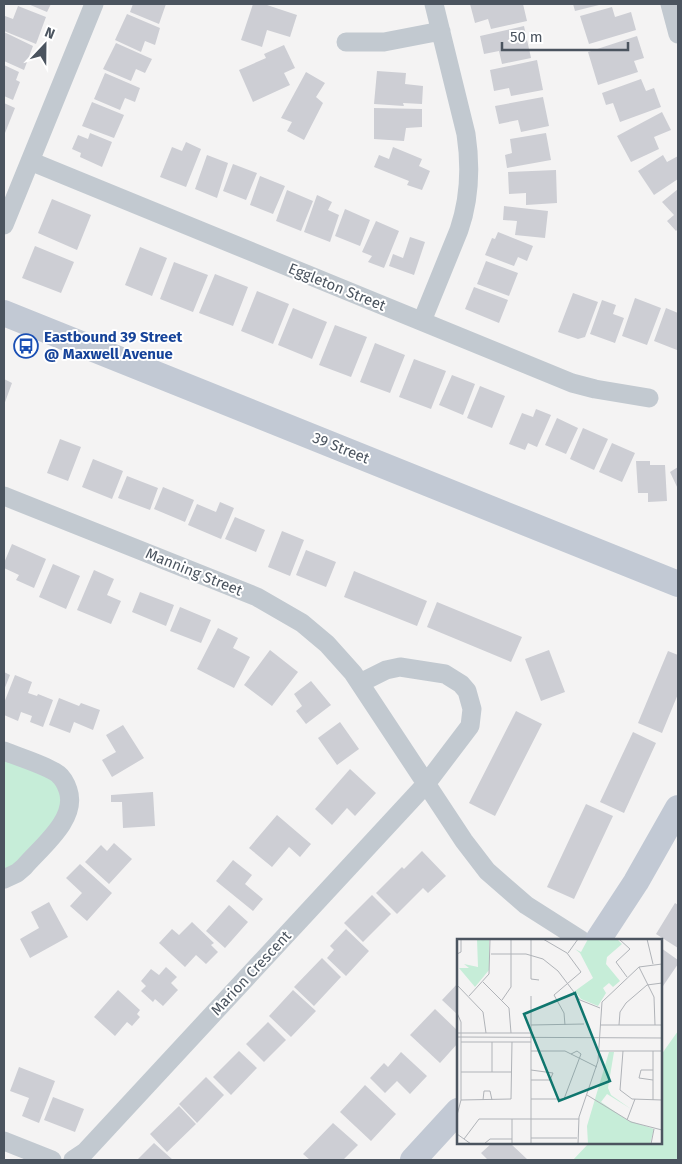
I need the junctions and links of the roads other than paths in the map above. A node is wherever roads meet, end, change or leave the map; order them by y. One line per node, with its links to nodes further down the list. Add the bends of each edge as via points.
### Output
1 (94, 4): 7 (street)
2 (434, 4): 4 (street)
3 (670, 4): 5 (street)
4 (440, 31): 6 (street, via 384,42); 10 (street, via 466,134 470,183 461,225)
5 (678, 34)
6 (346, 42)
7 (30, 161): 8 (street); 10 (street, Eggleton Street)
8 (4, 225)
9 (4, 313): 13 (street, 39 Street)
10 (422, 321): 11 (street, Eggleton Street, via 572,383)
11 (649, 398)
12 (4, 496): 14 (street, Manning Street, via 274,606 316,634)
13 (678, 584)
14 (360, 683): 16 (street, Manning Street); 16 (street, via 400,667 445,674 467,691 472,709 470,726)
15 (4, 751): 18 (street, via 58,774 69,793 70,804 63,823 24,867)
16 (426, 784): 19 (street, Manning Street, via 488,871 526,905); 24 (street, Marion Crescent, via 85,1152)
17 (678, 808): 20 (street)
18 (4, 879)
19 (579, 939)
20 (599, 939)
21 (457, 1112): 25 (street)
22 (4, 1141): 23 (street)
23 (52, 1160)
24 (73, 1160)
25 (413, 1160)

